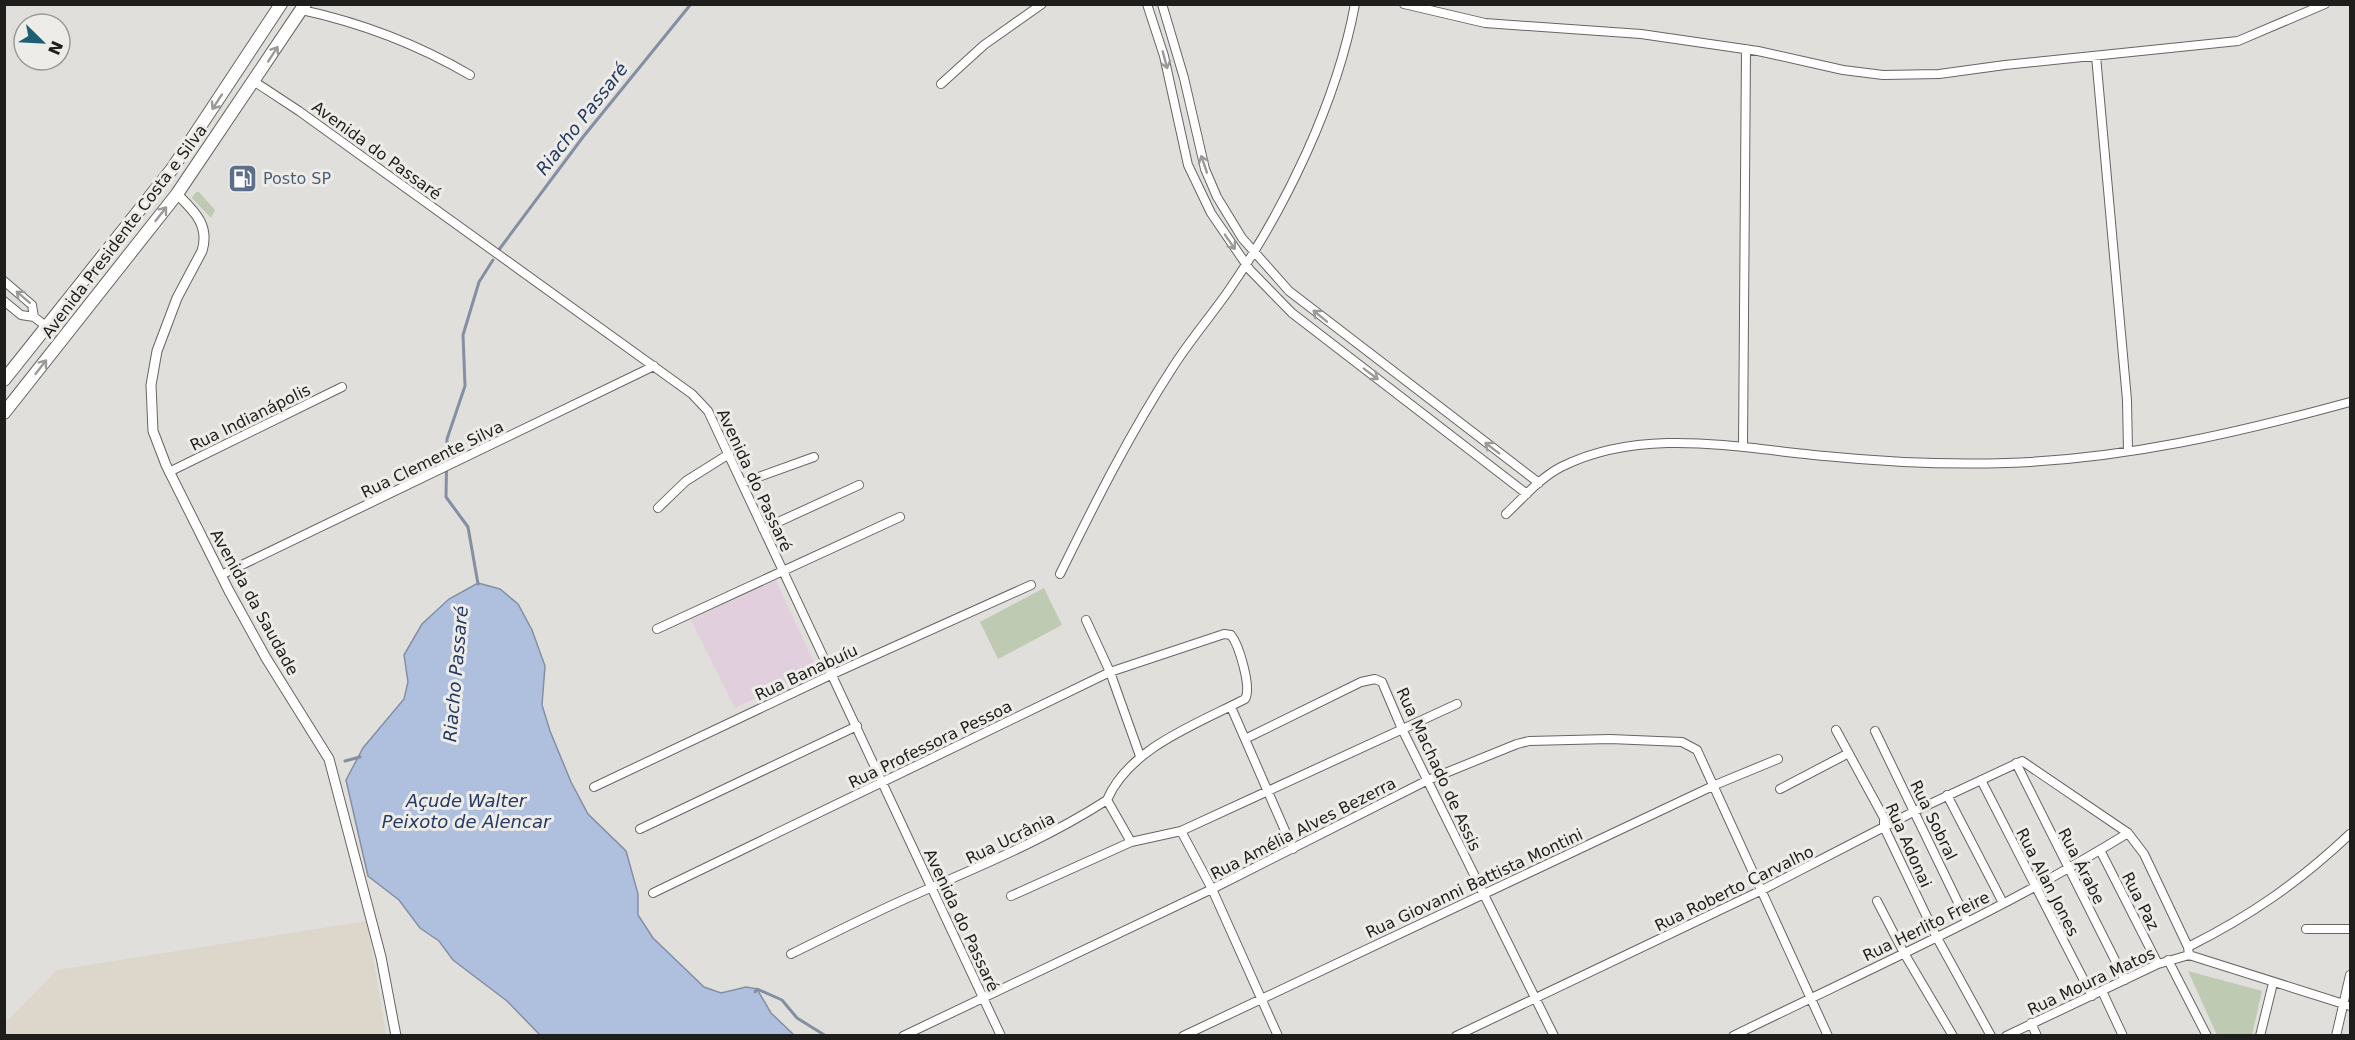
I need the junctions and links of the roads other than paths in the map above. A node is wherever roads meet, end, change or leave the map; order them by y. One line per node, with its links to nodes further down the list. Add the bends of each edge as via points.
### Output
1 (280, 4): 14 (main road, Avenida Presidente Costa e Silva, one-way to 14)
2 (1042, 4): 13 (street, via 984,45)
3 (1147, 4): 18 (street, one-way to 18, via 1164,56 1188,165 1211,213)
4 (1162, 4): 17 (street, one-way to 4, via 1217,197 1205,169)
5 (1356, 4): 17 (street, via 1323,110 1291,184)
6 (1404, 4): 9 (street, via 1485,24 1641,34)
7 (2325, 4): 10 (street, via 2238,41)
8 (303, 7): 11 (street, via 384,33); 12 (main road, Avenida Presidente Costa e Silva, one-way to 8)
9 (1746, 49): 10 (street, via 1843,70 1906,76); 32 (street)
10 (2096, 56): 33 (street, via 2127,389)
11 (470, 75)
12 (255, 82): 15 (main road, Avenida Presidente Costa e Silva); 27 (street, Avenida do Passaré)
13 (940, 84)
14 (172, 169): 15 (main road); 20 (main road, Avenida Presidente Costa e Silva)
15 (186, 181): 16 (main road, Avenida Presidente Costa e Silva)
16 (177, 194): 22 (main road, Avenida Presidente Costa e Silva, one-way to 16); 36 (street, Avenida da Saudade, via 199,218 205,238 168,320 152,373 153,431)
17 (1254, 252): 18 (street); 38 (street, one-way to 17, via 1306,305)
18 (1246, 264): 40 (street, one-way to 40, via 1292,313); 46 (street, via 1151,403)
19 (4, 281): 24 (street, one-way to 19, via 32,305)
20 (76, 291): 22 (main road); 23 (main road, Avenida Presidente Costa e Silva)
21 (4, 301): 24 (street, via 21,315)
22 (92, 303): 26 (main road, Avenida Presidente Costa e Silva)
23 (58, 314): 25 (main road, Avenida Presidente Costa e Silva); 26 (main road)
24 (34, 317): 25 (street)
25 (46, 326): 28 (main road, Avenida Presidente Costa e Silva)
26 (73, 326): 31 (main road, Avenida Presidente Costa e Silva, one-way to 26)
27 (654, 366): 34 (street, Avenida do Passaré, via 708,411); 47 (street, Rua Clemente Silva)
28 (4, 380)
29 (342, 387): 36 (street, Rua Indianápolis)
30 (2350, 402): 33 (street, via 2243,432)
31 (4, 413)
32 (1743, 447): 33 (street, via 1954,464); 38 (street, via 1688,443 1620,447 1561,468)
33 (2128, 451)
34 (729, 454): 37 (street, Avenida do Passaré); 41 (street, via 686,481)
35 (814, 457): 37 (street)
36 (169, 472): 47 (street, Avenida da Saudade)
37 (742, 483): 44 (street, Avenida do Passaré)
38 (1539, 483): 40 (street)
39 (859, 485): 44 (street)
40 (1527, 494): 42 (street)
41 (658, 508)
42 (1506, 514)
43 (900, 517): 45 (street)
44 (763, 529): 45 (street, Avenida do Passaré)
45 (783, 570): 50 (street); 52 (street, Avenida do Passaré)
46 (1060, 574)
47 (221, 575): 112 (street, Avenida da Saudade, via 328,759 383,968)
48 (1030, 585): 52 (street, Rua Banabuíu)
49 (1086, 621): 51 (street)
50 (657, 629)
51 (1110, 672): 54 (street, Rua Professora Pessoa, via 1224,634 1231,635 1248,691 1245,699); 61 (street); 66 (street, Rua Professora Pessoa)
52 (833, 674): 55 (street, Avenida do Passaré); 68 (street, Rua Banabuíu)
53 (1457, 704): 56 (street)
54 (1231, 707): 59 (street); 61 (street)
55 (857, 726): 66 (street, Avenida do Passaré); 75 (street)
56 (1402, 729): 59 (street, Rua Machado de Assis, via 1385,685 1376,680 1361,682); 64 (street, Rua Machado de Assis); 70 (street)
57 (1836, 730): 60 (street, Rua Adonai)
58 (1875, 731): 73 (street, Rua Sobral)
59 (1245, 739): 70 (street)
60 (1847, 754): 69 (street); 74 (street, Rua Adonai, via 1884,818)
61 (1140, 756): 72 (street)
62 (1778, 759): 67 (street, Rua Giovanni Battista Montini)
63 (2019, 762): 65 (street, Rua Roberto Carvalho); 77 (street); 82 (street, Rua Árabe)
64 (1428, 780): 67 (street, Rua Amélia Alves Bezerra, via 1529,741 1610,740 1690,744 1700,754); 80 (street, Rua Amélia Alves Bezerra); 88 (street, Rua Machado de Assis)
65 (1981, 780): 71 (street, Rua Roberto Carvalho); 83 (street, Rua Alan Jones)
66 (882, 782): 84 (street, Avenida do Passaré); 87 (street, Rua Professora Pessoa)
67 (1715, 785): 86 (street); 88 (street, Rua Giovanni Battista Montini)
68 (594, 787)
69 (1780, 789)
70 (1269, 792): 76 (street); 80 (street)
71 (1947, 795): 73 (street, Rua Roberto Carvalho); 91 (street)
72 (1107, 800): 79 (street); 84 (street, Rua Ucrânia, via 1044,838)
73 (1915, 811): 74 (street, Rua Roberto Carvalho); 92 (street, Rua Sobral)
74 (1884, 827): 86 (street, Rua Roberto Carvalho); 95 (street, Rua Adonai)
75 (640, 829)
76 (1181, 831): 79 (street); 85 (street)
77 (2128, 833): 81 (street, Rua Herlito Freire); 96 (street, via 2144,854)
78 (2350, 834): 96 (street, Rua Moura Matos, via 2271,900)
79 (1131, 842): 89 (street)
80 (1293, 849): 85 (street, Rua Amélia Alves Bezerra)
81 (2100, 850): 82 (street, Rua Herlito Freire); 100 (street, Rua Paz)
82 (2069, 868): 83 (street, Rua Herlito Freire); 102 (street, Rua Árabe)
83 (2036, 886): 91 (street, Rua Herlito Freire); 105 (street, Rua Alan Jones)
84 (933, 888): 98 (street, Rua Ucrânia); 106 (street, Avenida do Passaré)
85 (1212, 889): 106 (street, Rua Amélia Alves Bezerra); 107 (street)
86 (1760, 891): 108 (street); 109 (street, Rua Roberto Carvalho)
87 (653, 893)
88 (1484, 893): 107 (street, Rua Giovanni Battista Montini); 109 (street, Rua Machado de Assis)
89 (1011, 896)
90 (1878, 901): 97 (street)
91 (2003, 903): 92 (street, Rua Herlito Freire)
92 (1967, 921): 95 (street, Rua Herlito Freire)
93 (2306, 929): 94 (street)
94 (2350, 929)
95 (1936, 936): 97 (street, Rua Herlito Freire); 122 (street, Rua Adonai)
96 (2189, 951): 99 (street, Rua Moura Matos); 103 (street)
97 (1904, 953): 108 (street, Rua Herlito Freire); 121 (street)
98 (791, 954)
99 (2168, 960): 100 (street, Rua Moura Matos); 126 (street)
100 (2158, 964): 102 (street, Rua Moura Matos)
101 (2350, 975): 110 (street)
102 (2125, 980): 104 (street, Rua Moura Matos)
103 (2273, 983): 110 (street); 127 (street)
104 (2102, 991): 105 (street, Rua Moura Matos); 125 (street)
105 (2092, 996): 111 (street, Rua Moura Matos)
106 (985, 998): 113 (street, Rua Amélia Alves Bezerra); 114 (street, Avenida do Passaré)
107 (1262, 998): 115 (street, Rua Giovanni Battista Montini); 116 (street)
108 (1811, 998): 119 (street, Rua Herlito Freire); 120 (street)
109 (1536, 999): 117 (street, Rua Roberto Carvalho); 118 (street, Rua Machado de Assis)
110 (2347, 1005): 128 (street)
111 (2031, 1023): 123 (street, Rua Moura Matos); 124 (street)
112 (396, 1035)
113 (903, 1035)
114 (1001, 1035)
115 (1183, 1035)
116 (1278, 1035)
117 (1456, 1035)
118 (1554, 1035)
119 (1733, 1035)
120 (1828, 1035)
121 (1953, 1035)
122 (1991, 1035)
123 (2006, 1035)
124 (2037, 1035)
125 (2123, 1035)
126 (2207, 1035)
127 (2260, 1035)
128 (2336, 1035)

